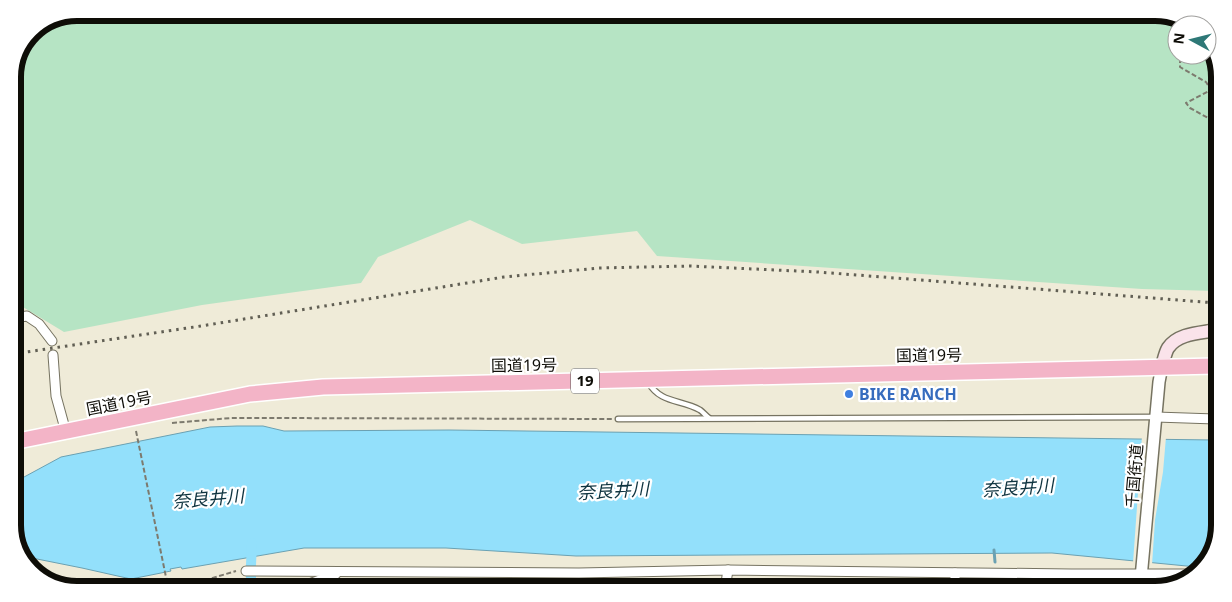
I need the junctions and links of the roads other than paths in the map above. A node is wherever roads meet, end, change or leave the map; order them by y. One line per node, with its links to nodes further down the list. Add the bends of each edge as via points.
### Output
1 (21, 317): 3 (street, via 27,316 38,324)
2 (1211, 331): 5 (main road, via 1175,340 1168,348)
3 (52, 341)
4 (53, 355): 12 (street, via 56,396 64,425)
5 (1162, 366): 6 (highway, 19); 7 (highway, 国道19号 / 19); 11 (street, 千国街道)
6 (1211, 366)
7 (646, 380): 8 (lane, via 664,398 700,410); 12 (highway, 国道19号 / 19, via 281,390)
8 (709, 418): 9 (lane); 11 (lane)
9 (618, 419)
10 (1211, 419): 11 (street)
11 (1156, 420): 15 (street, 千国街道)
12 (70, 430): 13 (highway, 国道19号 / 19)
13 (21, 440)
14 (728, 570): 17 (street); 18 (street); 21 (street)
15 (1142, 570): 18 (street); 19 (street); 23 (street, 千国街道)
16 (246, 571): 17 (street)
17 (341, 572): 20 (street)
18 (955, 573): 22 (street)
19 (1183, 573)
20 (318, 581)
21 (726, 581)
22 (955, 581)
23 (1141, 581)

